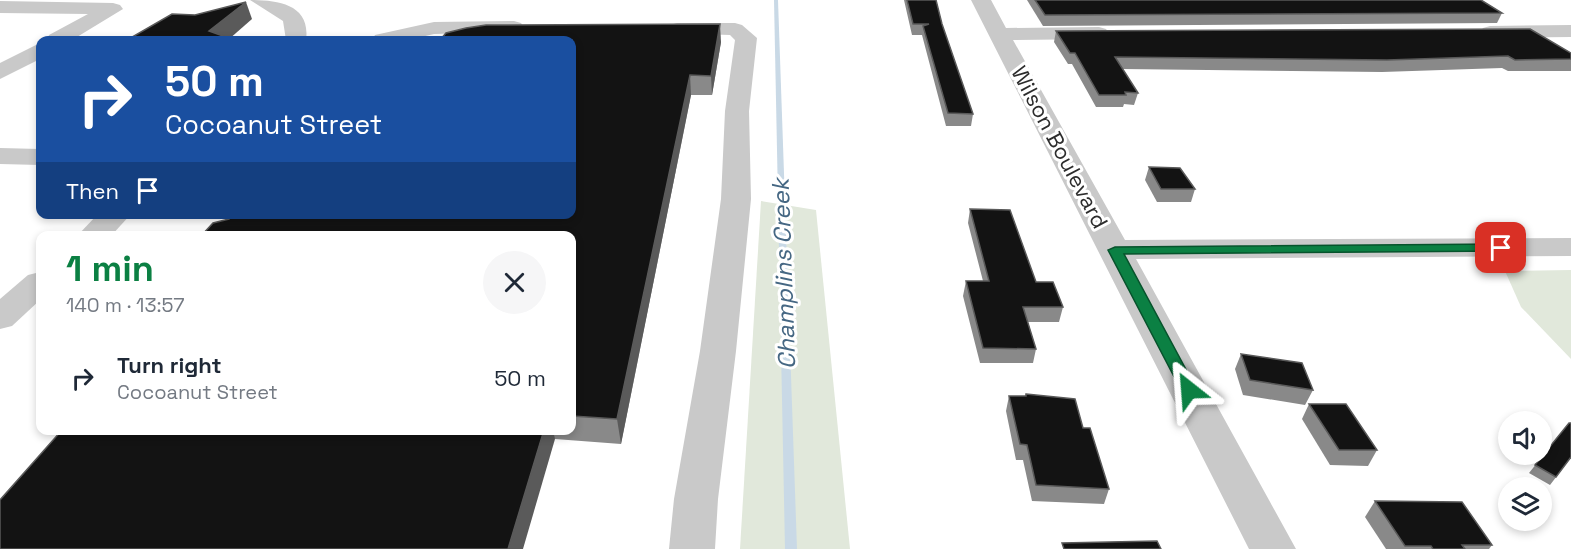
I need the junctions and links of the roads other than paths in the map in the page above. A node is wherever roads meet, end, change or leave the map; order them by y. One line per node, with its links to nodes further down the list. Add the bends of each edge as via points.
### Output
1 (260, 0): 12 (street, via 291,15)
2 (981, 0): 10 (street, Wilson Boulevard)
3 (120, 5): 4 (street); 11 (street)
4 (0, 7)
5 (537, 27): 13 (street, via 434,28)
6 (647, 29): 24 (street, via 735,28 746,38 737,111 736,200)
7 (1571, 31): 8 (street)
8 (1464, 32)
9 (1118, 33): 10 (street)
10 (999, 34): 21 (street, Wilson Boulevard)
11 (64, 36)
12 (297, 36)
13 (400, 36)
14 (36, 52): 15 (street)
15 (0, 72)
16 (0, 156): 17 (street)
17 (36, 157)
18 (111, 219): 19 (street)
19 (97, 231)
20 (1571, 247): 21 (street)
21 (1115, 250): 25 (street, Wilson Boulevard)
22 (36, 286): 23 (street)
23 (0, 318)
24 (692, 549)
25 (1273, 549)

